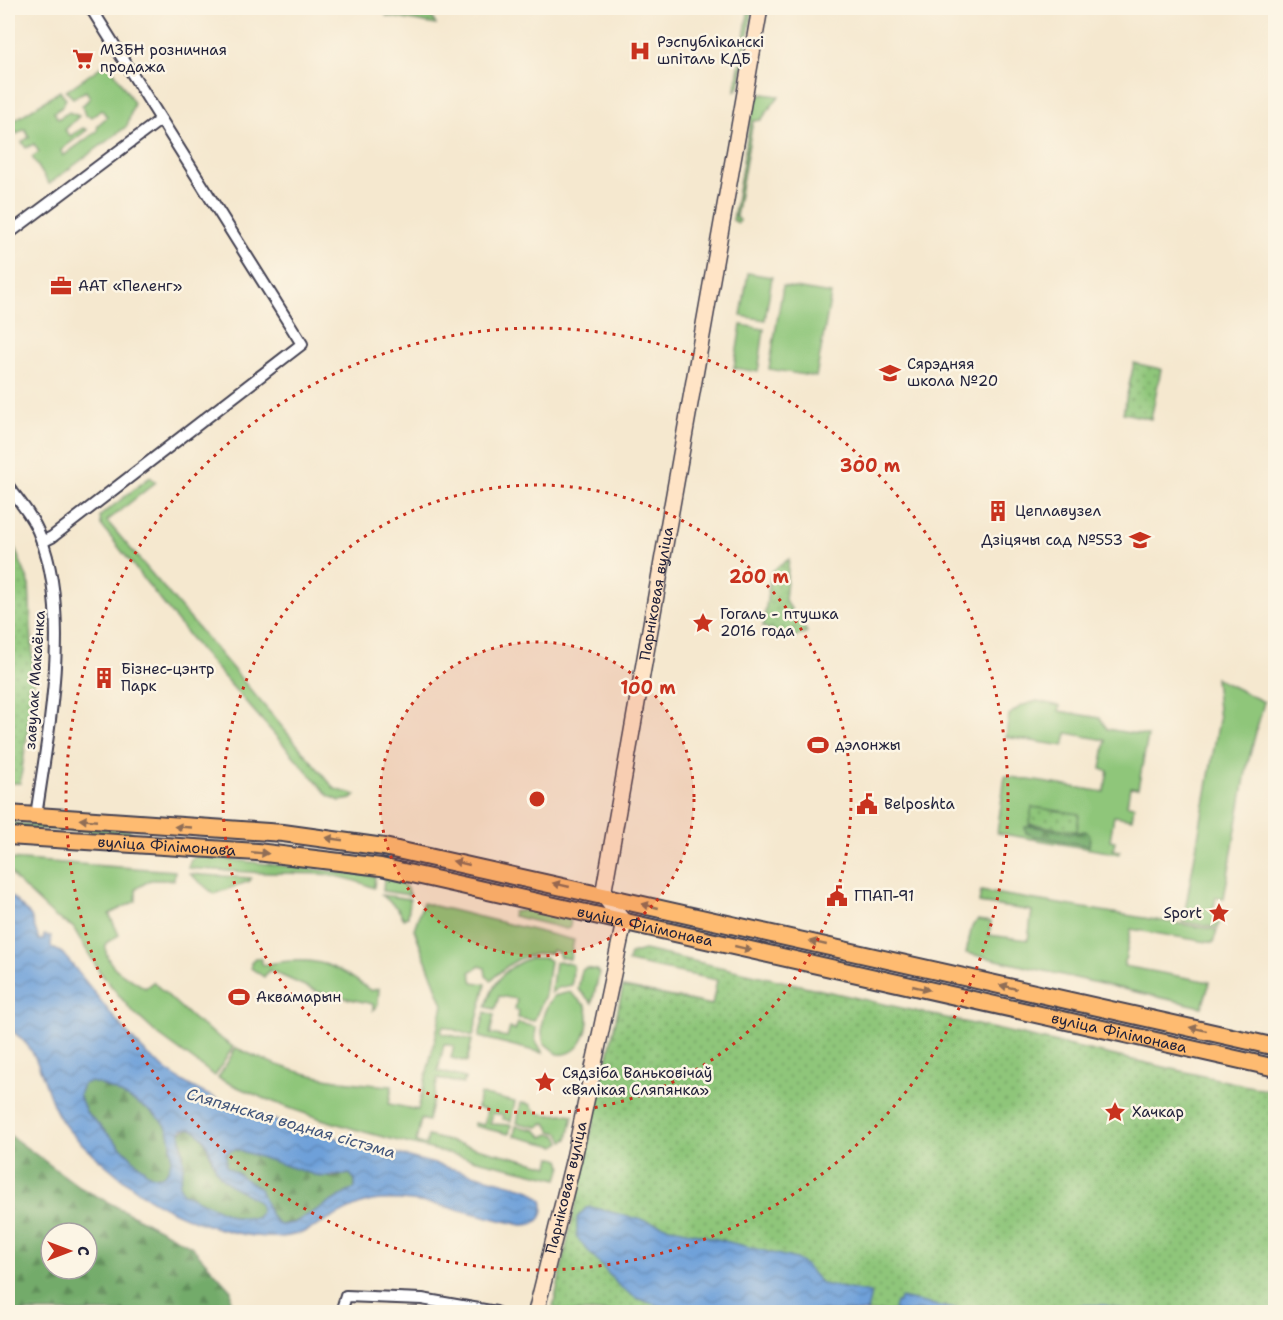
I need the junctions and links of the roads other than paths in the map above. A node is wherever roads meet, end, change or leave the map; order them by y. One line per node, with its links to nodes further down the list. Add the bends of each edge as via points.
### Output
1 (91, 8): 3 (street)
2 (760, 8): 11 (street, Парніковая вуліца)
3 (160, 120): 4 (street); 6 (street, via 302,344)
4 (8, 234)
5 (8, 486): 6 (street, завулак Макаёнка)
6 (42, 542): 8 (street, завулак Макаёнка, via 54,585 55,630)
7 (8, 814): 8 (main road, вуліца Філімонава)
8 (36, 816): 10 (main road); 11 (main road, вуліца Філімонава, one-way to 8, via 338,840)
9 (8, 836): 10 (main road, вуліца Філімонава)
10 (34, 837): 12 (main road, вуліца Філімонава, one-way to 12, via 257,852 381,867)
11 (603, 895): 12 (street); 13 (main road, вуліца Філімонава, one-way to 11)
12 (624, 921): 14 (main road, вуліца Філімонава, one-way to 14); 23 (street, Парніковая вуліца, via 565,1197)
13 (869, 955): 14 (main road); 15 (main road, вуліца Філімонава, one-way to 13)
14 (864, 975): 16 (main road, вуліца Філімонава, one-way to 16)
15 (1106, 1009): 16 (main road); 17 (main road, вуліца Філімонава, one-way to 15)
16 (1101, 1029): 19 (main road, вуліца Філімонава)
17 (1234, 1037): 18 (main road, вуліца Філімонава); 19 (main road)
18 (1275, 1047)
19 (1230, 1058): 20 (main road, вуліца Філімонава)
20 (1275, 1068)
21 (341, 1312): 22 (street, via 346,1296 422,1299)
22 (496, 1312)
23 (536, 1312)

